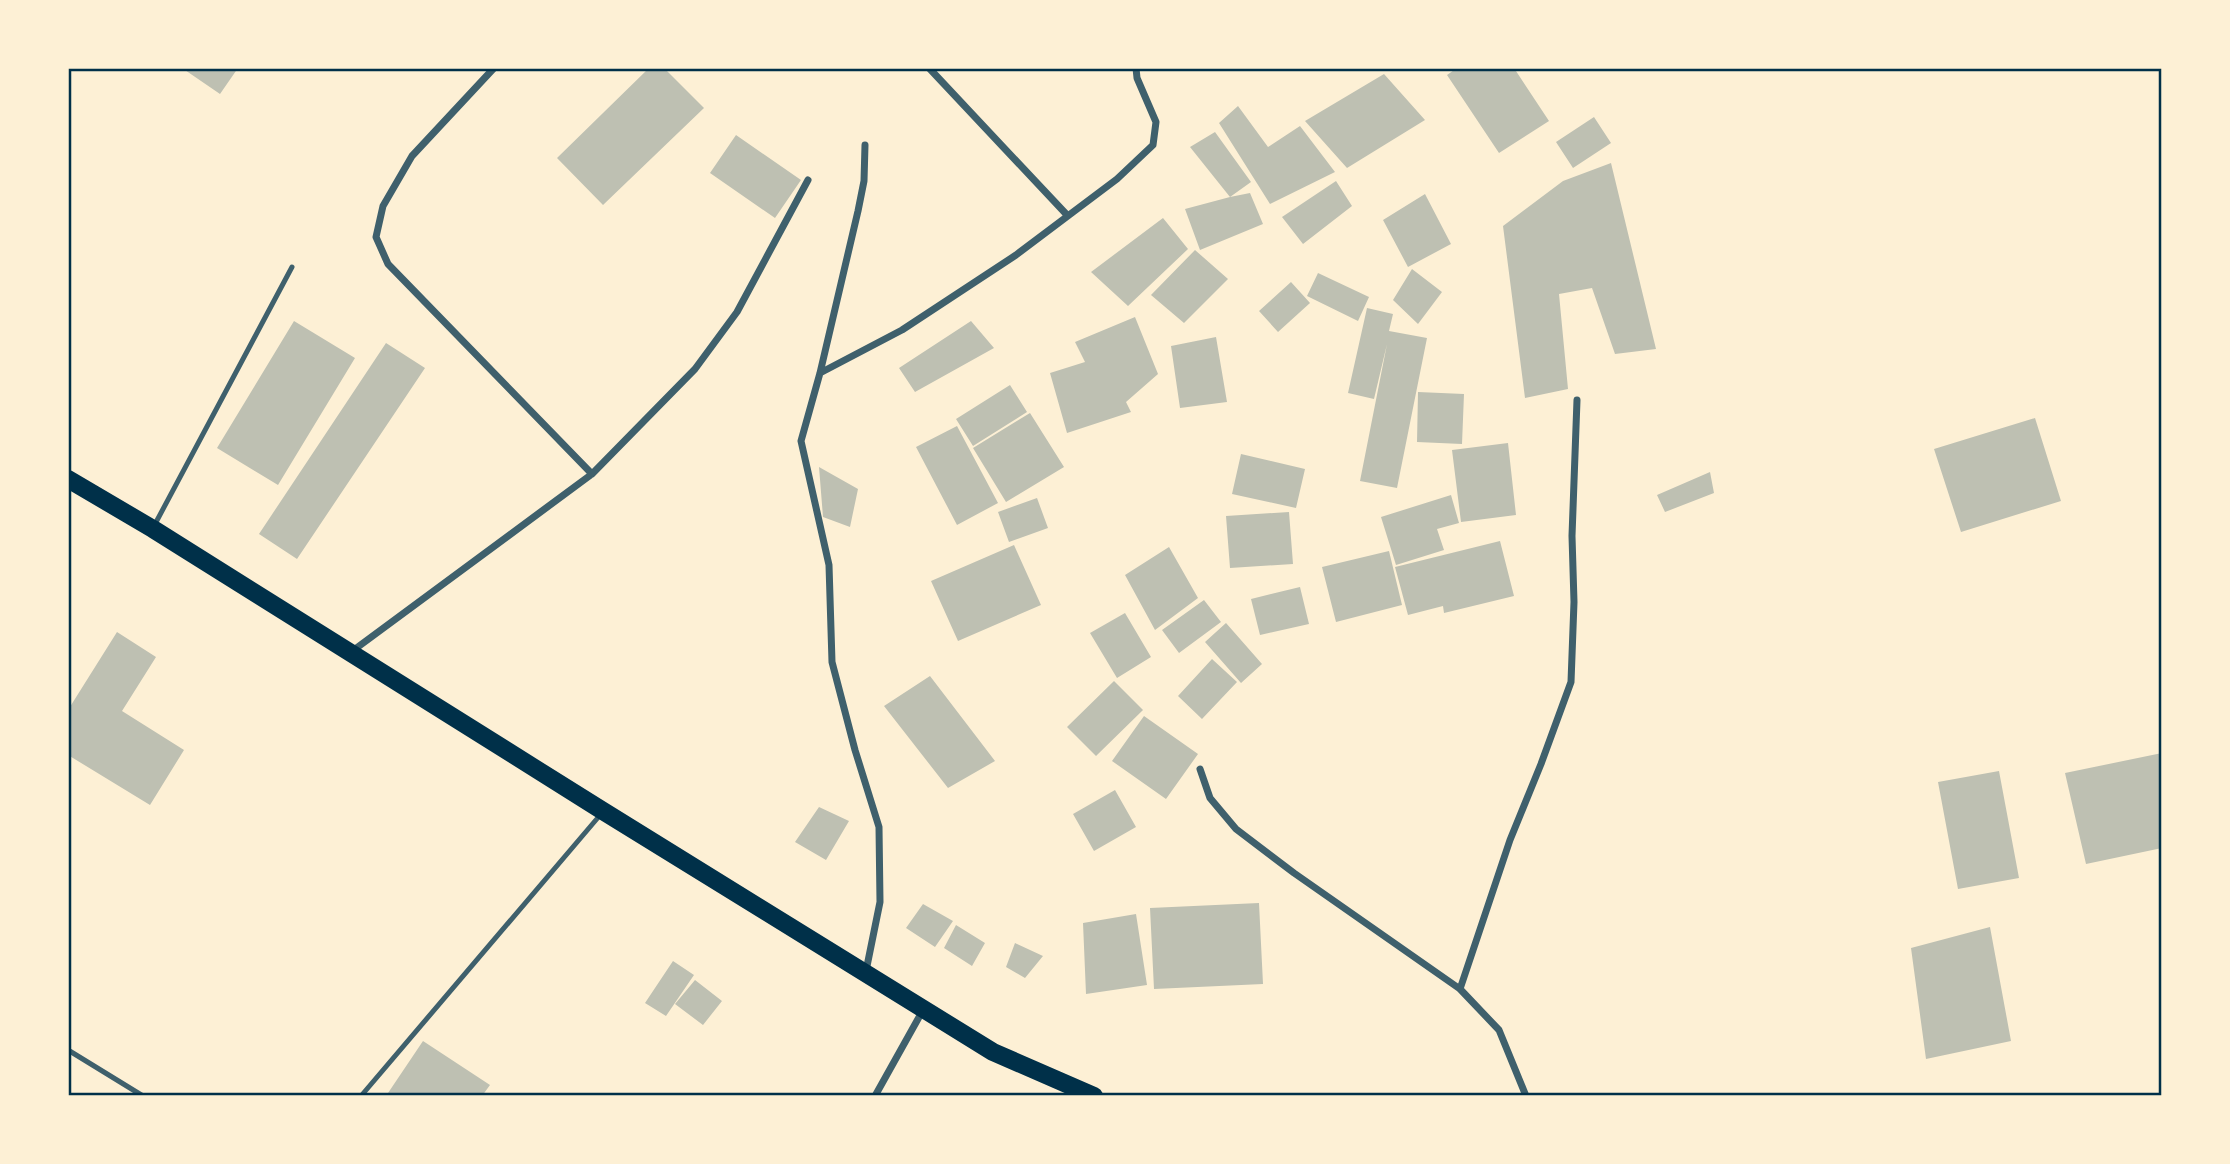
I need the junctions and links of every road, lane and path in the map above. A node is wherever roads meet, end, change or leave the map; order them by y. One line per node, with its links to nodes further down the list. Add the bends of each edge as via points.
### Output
1 (494, 68): 10 (street, via 412,156 383,206 376,237 388,264)
2 (929, 68): 6 (street)
3 (1136, 68): 6 (street, via 1156,122 1153,145)
4 (864, 145): 8 (street, via 864,181)
5 (808, 180): 10 (street, via 737,312 695,369)
6 (1068, 216): 8 (street, via 902,330)
7 (292, 267): 12 (lane)
8 (820, 373): 16 (street, via 801,441 829,565 832,662 879,827 880,902)
9 (1577, 400): 17 (street, via 1571,682 1510,840)
10 (592, 474): 13 (street)
11 (68, 478): 12 (main road)
12 (153, 528): 13 (main road)
13 (351, 652): 15 (main road)
14 (1200, 769): 17 (street, via 1210,798 1236,829)
15 (603, 811): 16 (main road); 21 (lane)
16 (866, 975): 18 (main road)
17 (1460, 989): 24 (street, via 1499,1030)
18 (923, 1009): 22 (street); 23 (main road, via 993,1052)
19 (68, 1050): 20 (lane)
20 (143, 1096)
21 (361, 1096)
22 (875, 1096)
23 (1094, 1096)
24 (1526, 1096)

